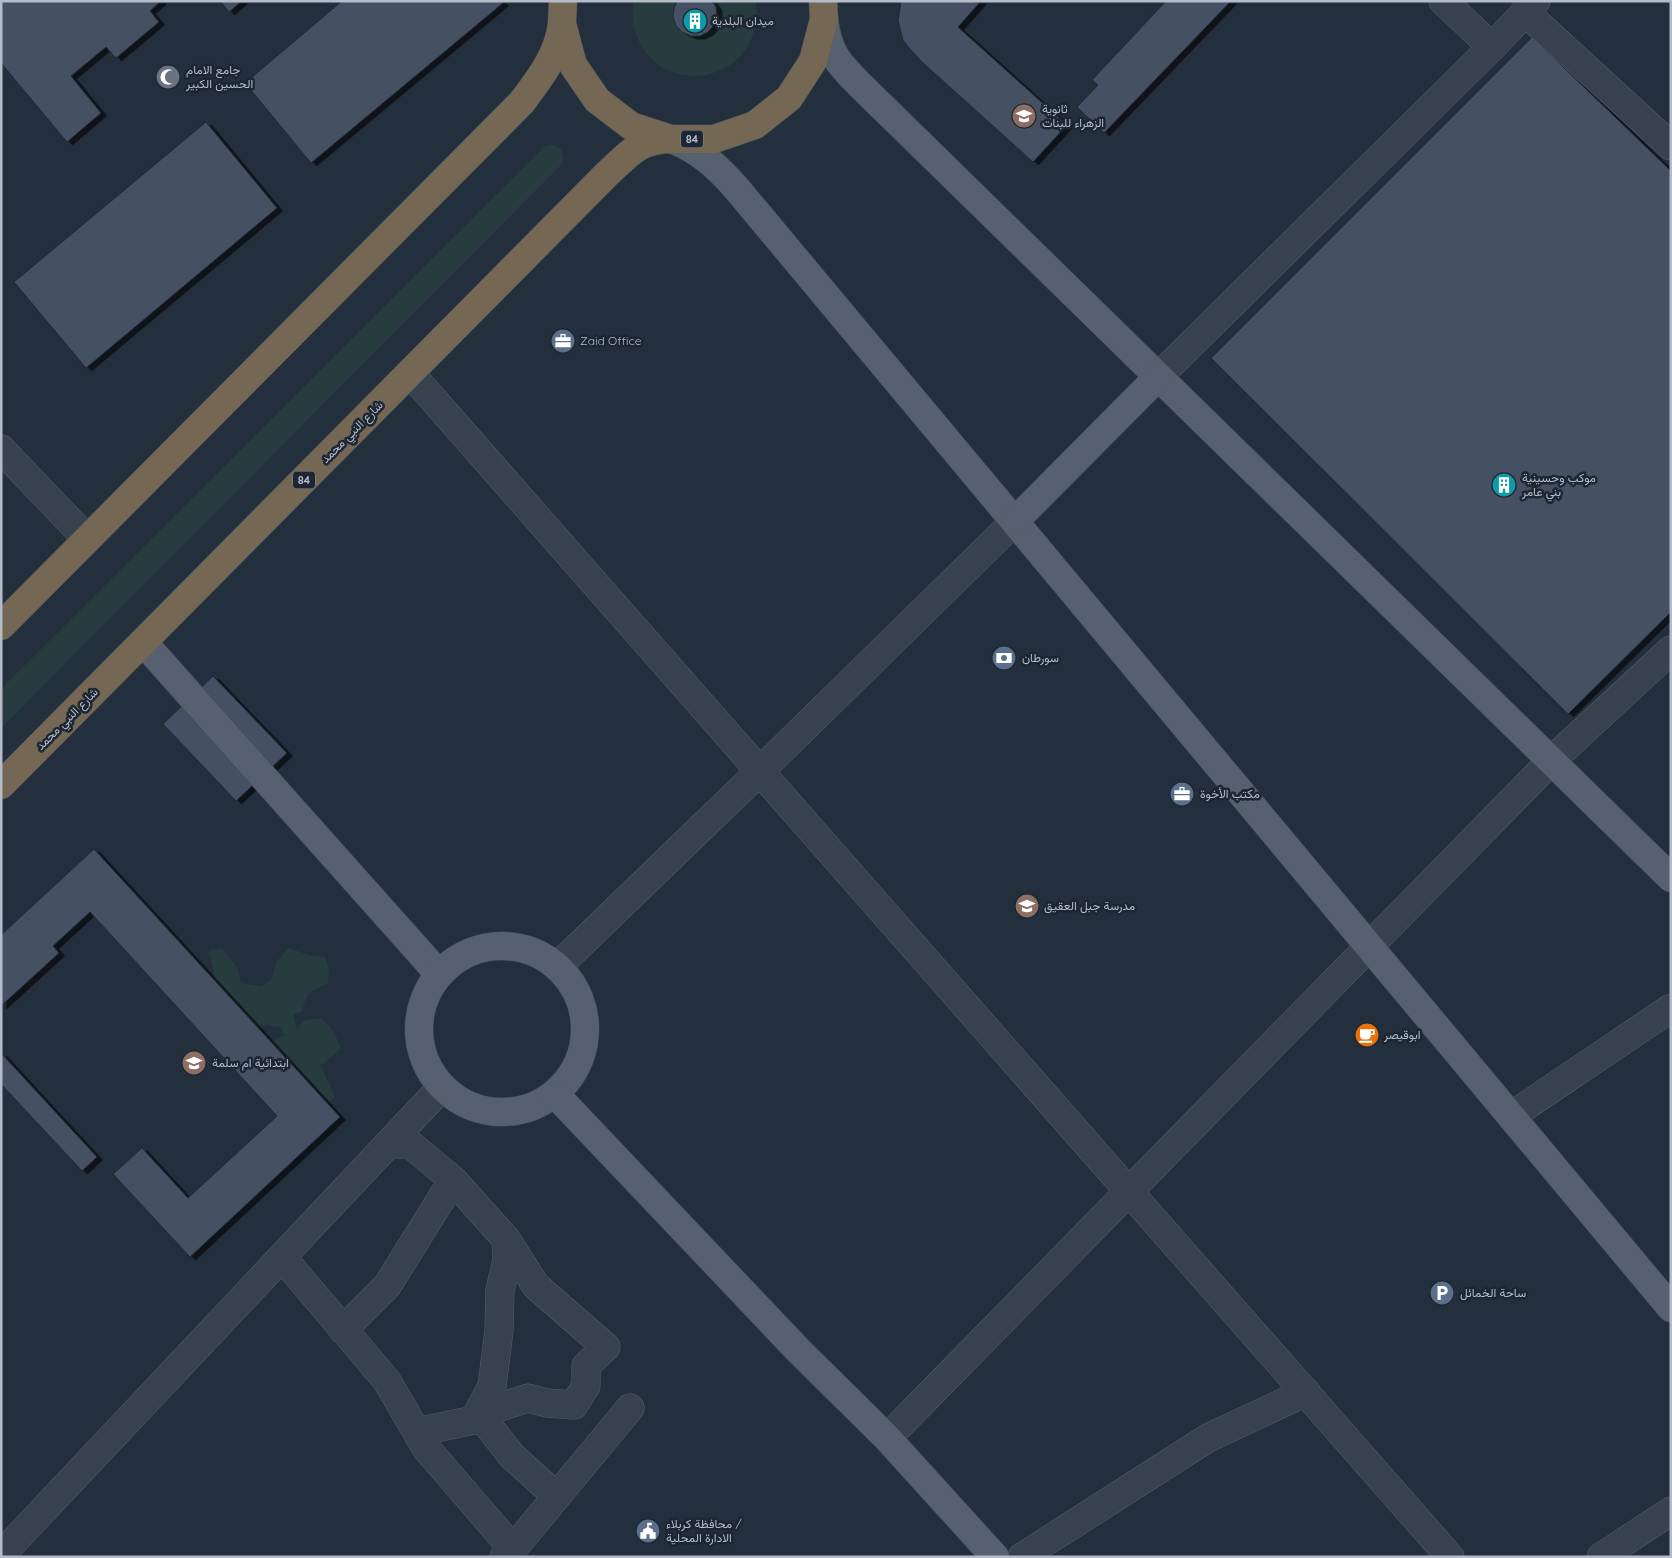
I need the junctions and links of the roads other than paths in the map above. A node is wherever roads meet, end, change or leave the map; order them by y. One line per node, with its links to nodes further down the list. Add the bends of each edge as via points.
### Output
1 (1444, 1): 5 (street)
2 (1531, 6): 5 (street); 7 (street)
3 (824, 7): 6 (highway, 84, via 813,61 789,98 755,125 714,139); 9 (main road, via 826,36 838,62)
4 (562, 13): 6 (highway, 84, via 573,65 597,100 631,126); 12 (highway, via 555,53 522,102)
5 (1492, 47): 9 (street)
6 (671, 139): 8 (highway, شارع النبي محمد / 84, via 647,142 636,148); 11 (main road, via 693,149 724,174)
7 (1671, 146)
8 (410, 373): 14 (highway, شارع النبي محمد / 84); 17 (street)
9 (1158, 377): 11 (main road); 16 (main road)
10 (1, 449): 12 (street)
11 (1015, 521): 17 (street); 20 (main road)
12 (87, 539): 13 (highway)
13 (1, 626)
14 (143, 642): 18 (highway, شارع النبي محمد / 84); 22 (main road)
15 (1671, 650): 16 (street)
16 (1551, 761): 19 (main road); 20 (street)
17 (760, 771): 21 (street); 29 (street)
18 (1, 785)
19 (1671, 878)
20 (1370, 946): 26 (main road); 29 (street)
21 (557, 966): 22 (main road, via 526,948 502,945 479,948 457,958); 25 (main road, via 578,992 584,1013 585,1036 574,1070)
22 (439, 974): 24 (main road, via 426,995 419,1019 419,1044 427,1067)
23 (1671, 1008): 26 (street)
24 (442, 1087): 25 (main road, via 461,1102 485,1111 509,1112 533,1106); 27 (street)
25 (555, 1094): 38 (main road)
26 (1511, 1116): 32 (main road)
27 (389, 1144): 28 (street, via 410,1144); 31 (street)
28 (453, 1180): 30 (street); 33 (street, via 387,1286)
29 (1129, 1191): 34 (street); 38 (street)
30 (506, 1239): 35 (street, via 507,1260 500,1290 492,1386); 35 (street, via 536,1286 606,1347 586,1366 586,1386 574,1405 528,1398 500,1407)
31 (282, 1257): 33 (street); 42 (street)
32 (1671, 1308)
33 (343, 1330): 37 (street, via 387,1381)
34 (1306, 1392): 44 (street, via 1208,1438); 45 (street)
35 (481, 1407): 37 (street, via 474,1420); 39 (street, via 512,1456)
36 (630, 1408): 39 (street)
37 (417, 1432): 41 (street)
38 (886, 1438): 43 (main road)
39 (556, 1496): 41 (street)
40 (1671, 1511): 46 (street)
41 (508, 1553)
42 (1, 1556)
43 (995, 1557)
44 (1022, 1557)
45 (1450, 1557)
46 (1601, 1557)

